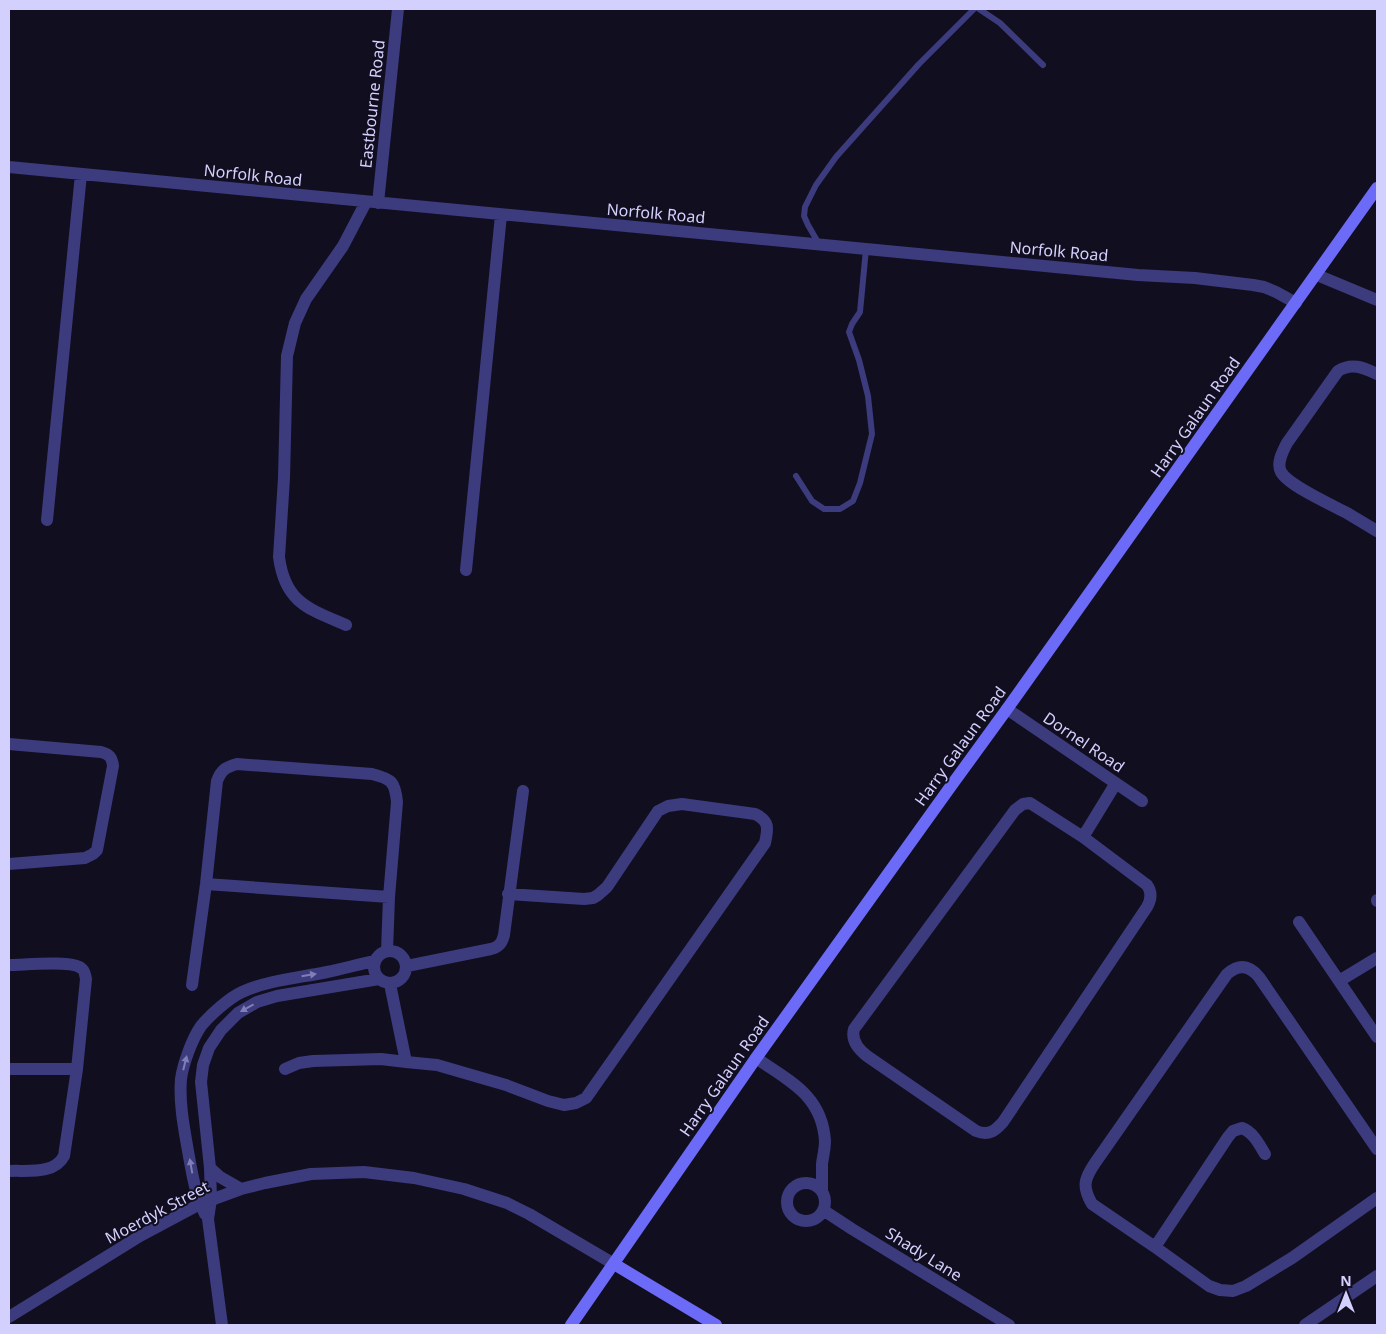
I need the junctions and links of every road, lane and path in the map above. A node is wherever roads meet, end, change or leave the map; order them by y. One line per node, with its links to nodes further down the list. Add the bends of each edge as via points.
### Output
1 (398, 9): 8 (street, Eastbourne Road)
2 (974, 9): 10 (lane, via 919,64 816,184 804,216)
3 (979, 9): 4 (lane, via 1000,23)
4 (1043, 65)
5 (9, 167): 6 (street, Norfolk Road)
6 (81, 174): 8 (street, Norfolk Road); 17 (street)
7 (1377, 188): 12 (main road, Harry Galaun Road)
8 (372, 203): 9 (street, Norfolk Road); 20 (street, via 306,299 286,356 280,566 284,581 294,597 309,609)
9 (501, 215): 10 (street, Norfolk Road); 19 (street)
10 (819, 245): 11 (street, Norfolk Road)
11 (866, 249): 14 (street, Norfolk Road, via 1253,284); 16 (lane, via 860,312 849,332 868,396 872,434 860,483 853,502 840,509 824,509 812,501)
12 (1317, 275): 13 (street); 14 (main road, Harry Galaun Road)
13 (1377, 300)
14 (1296, 303): 21 (main road, Harry Galaun Road)
15 (1377, 374): 18 (street, via 1355,366 1338,371 1287,443 1280,465 1282,473 1293,483)
16 (796, 476)
17 (47, 520)
18 (1377, 531)
19 (466, 570)
20 (346, 625)
21 (1007, 710): 23 (street, Dornel Road); 41 (main road, Harry Galaun Road)
22 (9, 744): 27 (street, via 101,752 110,756 113,768 98,850 85,858)
23 (1116, 783): 25 (street, Dornel Road); 26 (street)
24 (523, 791): 29 (street)
25 (1142, 801)
26 (1083, 837): 26 (street, via 1147,885 1151,892 1149,903 1003,1122 990,1133 983,1133 860,1050 852,1036 854,1029 1018,807 1030,804)
27 (9, 864)
28 (206, 884): 30 (street); 30 (street, via 217,781 220,773 237,764 372,774 385,777 392,783 397,802); 39 (street)
29 (508, 894): 36 (street, via 504,935 496,948); 42 (street, via 577,900 593,898 607,886 658,811 668,806 682,804 755,814 766,822 765,843 586,1098 576,1104 564,1105 437,1065)
30 (389, 897): 32 (street)
31 (1299, 922): 38 (street)
32 (388, 951): 34 (street); 36 (street, via 402,956)
33 (1377, 958): 38 (street)
34 (375, 961): 37 (street, via 374,971); 47 (street, one-way to 34, via 181,1079 187,1055 201,1026 218,1010 240,993 262,984)
35 (9, 965): 44 (street, via 68,964 85,972)
36 (407, 966): 37 (street, via 400,980 395,983)
37 (384, 981): 42 (street); 46 (street, one-way to 46, via 277,996 238,1013 221,1030 203,1065 201,1082)
38 (1339, 981): 40 (street)
39 (192, 985)
40 (1377, 1037)
41 (756, 1058): 50 (street, via 800,1088 818,1111 825,1142); 60 (main road, Harry Galaun Road)
42 (406, 1062): 45 (street, via 381,1059 313,1061)
43 (9, 1068): 44 (street)
44 (77, 1069): 52 (street, via 61,1162 44,1170)
45 (285, 1069)
46 (206, 1125): 47 (street); 51 (street)
47 (184, 1127): 57 (street, one-way to 47, via 193,1180)
48 (1376, 1144): 59 (street, via 1254,970 1247,967 1232,970 1086,1178 1086,1192 1092,1204)
49 (1265, 1154): 59 (street, via 1247,1130 1234,1131)
50 (822, 1162): 53 (street); 55 (street)
51 (210, 1168): 54 (street); 57 (street)
52 (9, 1171)
53 (806, 1183): 55 (street); 58 (street, via 799,1184 790,1193 788,1204 793,1215 810,1220)
54 (241, 1189): 57 (street, Moerdyk Street); 60 (street, Moerdyk Street, via 310,1174 364,1172 414,1178 507,1202)
55 (822, 1191): 58 (street, via 825,1197)
56 (1377, 1198): 59 (street, via 1292,1258 1234,1291 1209,1286)
57 (206, 1202): 62 (street, Moerdyk Street, via 140,1236); 63 (street)
58 (823, 1210): 66 (street, Shady Lane)
59 (1155, 1247)
60 (614, 1264): 64 (main road, Harry Galaun Road); 65 (main road)
61 (1377, 1276): 67 (street)
62 (9, 1317)
63 (222, 1325)
64 (571, 1325)
65 (716, 1325)
66 (1009, 1325)
67 (1305, 1325)

